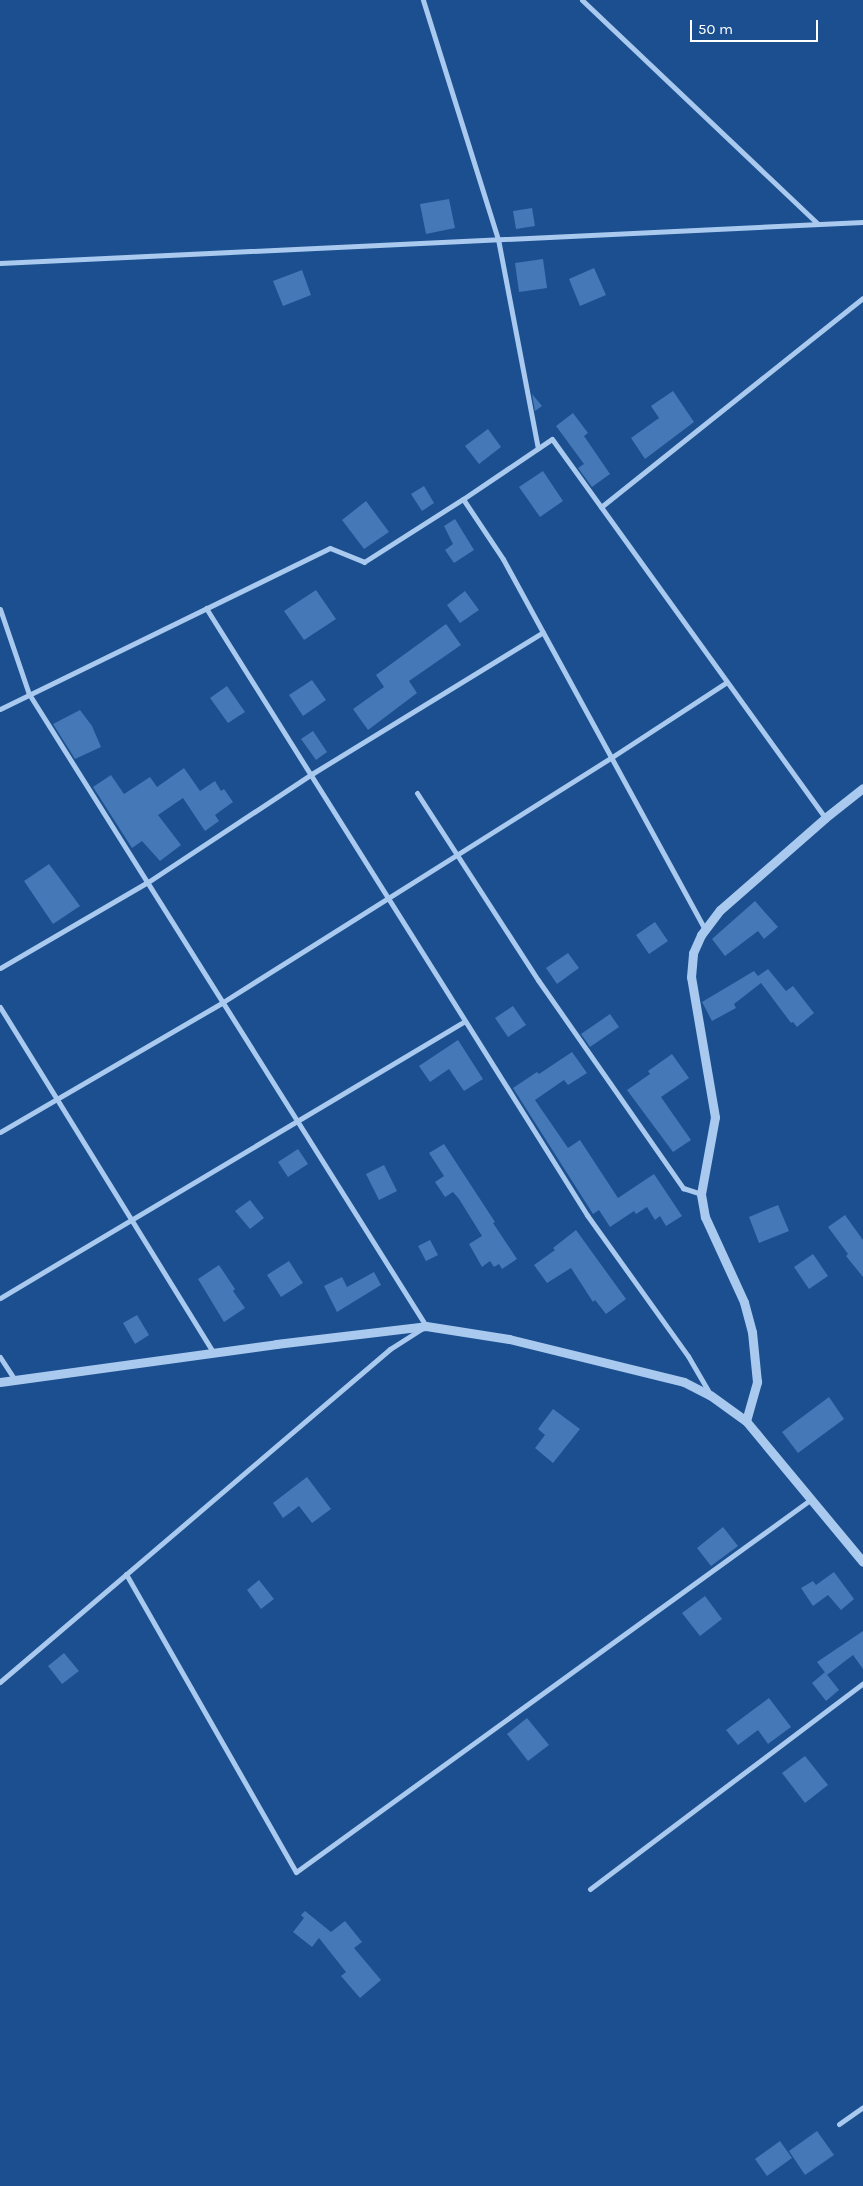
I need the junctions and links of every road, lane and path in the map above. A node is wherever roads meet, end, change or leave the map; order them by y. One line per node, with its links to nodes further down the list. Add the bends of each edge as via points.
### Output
1 (423, 0): 5 (street)
2 (582, 0): 4 (street)
3 (863, 222): 4 (street)
4 (818, 224): 5 (street)
5 (498, 239): 6 (street); 8 (street)
6 (0, 263)
7 (863, 298): 10 (street)
8 (538, 448): 9 (street); 10 (street, via 552,439)
9 (463, 499): 11 (street, via 364,562 330,548); 13 (street, via 503,559)
10 (601, 507): 14 (street)
11 (206, 608): 15 (street); 18 (street)
12 (0, 609): 15 (street)
13 (543, 632): 17 (street); 18 (street)
14 (727, 682): 17 (street); 21 (street)
15 (29, 694): 16 (street); 23 (street)
16 (0, 709)
17 (612, 758): 22 (street); 25 (street)
18 (310, 775): 23 (street); 24 (street)
19 (863, 788): 21 (street)
20 (417, 793): 22 (street)
21 (825, 818): 25 (street, via 720,910)
22 (457, 855): 24 (street); 33 (street, via 538,980 683,1188)
23 (148, 882): 26 (street); 27 (street)
24 (388, 898): 27 (street); 29 (street)
25 (705, 929): 33 (street, via 693,953 691,977 715,1117)
26 (0, 968)
27 (223, 1002): 30 (street); 31 (street)
28 (0, 1007): 30 (street)
29 (465, 1021): 31 (street); 41 (street, via 587,1215 688,1356)
30 (56, 1099): 32 (street); 34 (street)
31 (298, 1122): 34 (street); 36 (street)
32 (0, 1132)
33 (701, 1194): 42 (street, via 705,1217 744,1302 752,1332 756,1382)
34 (131, 1220): 35 (street); 37 (street)
35 (0, 1298)
36 (426, 1326): 37 (street); 41 (street, via 509,1339 684,1382); 45 (street, via 390,1349)
37 (213, 1352): 39 (street)
38 (0, 1357): 39 (street)
39 (15, 1380): 40 (street)
40 (0, 1382)
41 (710, 1395): 42 (street)
42 (746, 1421): 43 (street)
43 (810, 1500): 44 (street); 45 (street, via 296,1872)
44 (863, 1562)
45 (126, 1574): 46 (street)
46 (0, 1682)
47 (863, 1683): 48 (street)
48 (590, 1888)
49 (863, 2107): 50 (street)
50 (839, 2124)

